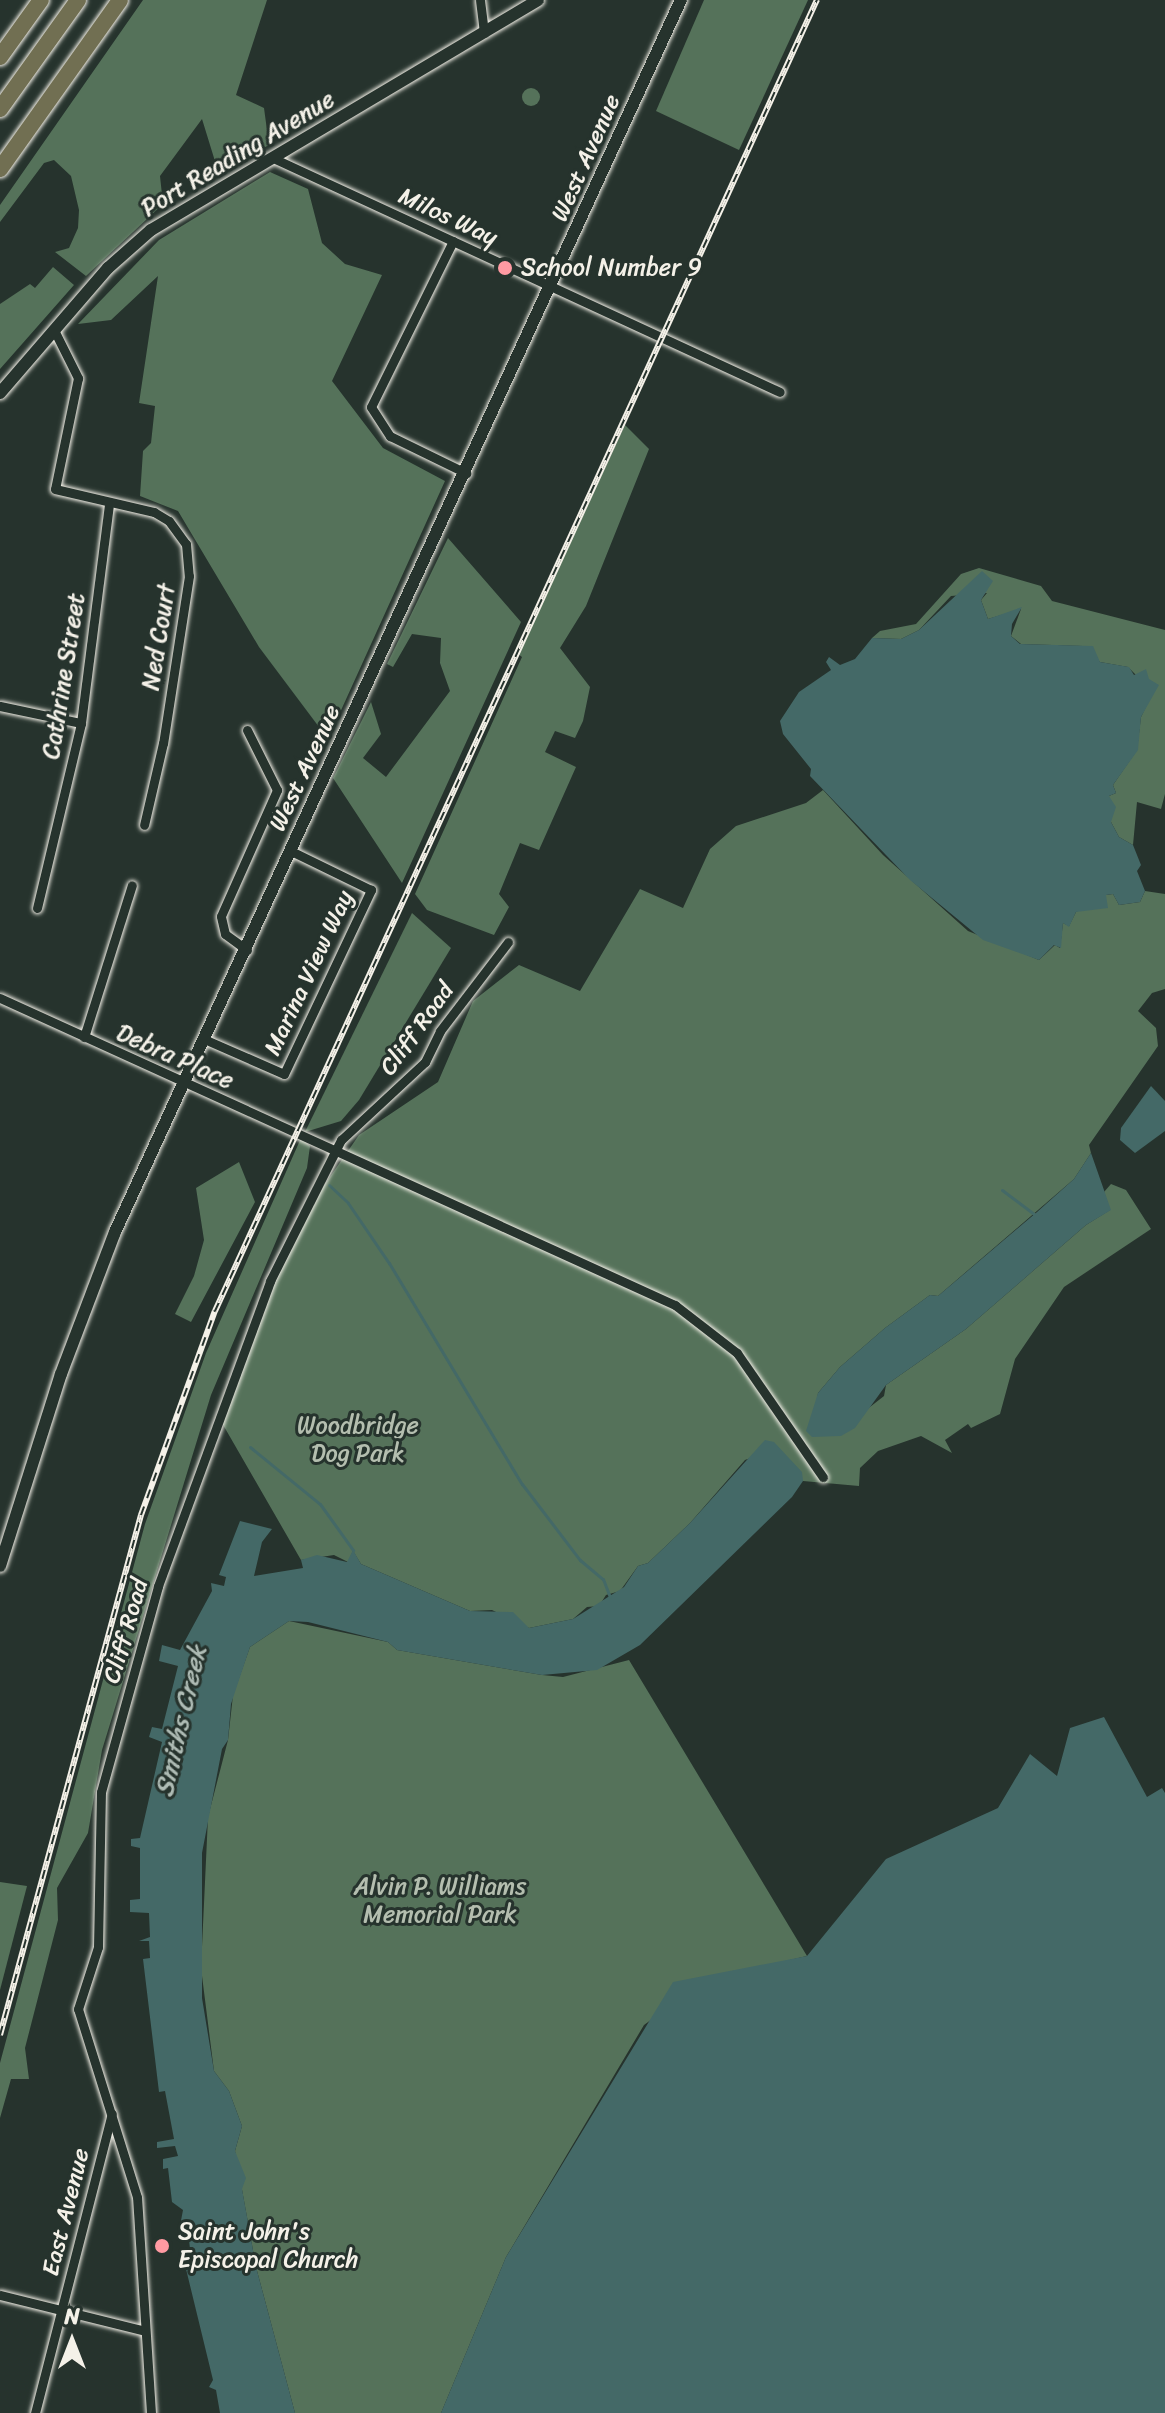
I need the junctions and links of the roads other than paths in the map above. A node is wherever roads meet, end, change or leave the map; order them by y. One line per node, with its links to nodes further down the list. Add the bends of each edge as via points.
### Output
1 (41, 0): 8 (highway)
2 (78, 0): 9 (highway)
3 (120, 0): 11 (highway)
4 (480, 0): 7 (street)
5 (538, 0): 7 (street, Port Reading Avenue)
6 (681, 1): 13 (street, West Avenue)
7 (484, 33): 10 (street, Port Reading Avenue)
8 (0, 57)
9 (0, 109)
10 (273, 158): 12 (street, Milos Way); 14 (street, Port Reading Avenue, via 151,230 108,268)
11 (0, 169)
12 (453, 241): 13 (street, Milos Way); 17 (street, via 371,407 390,436)
13 (552, 287): 15 (street, Milos Way); 17 (street, West Avenue)
14 (54, 330): 16 (street, Port Reading Avenue); 18 (street, via 78,378 55,489)
15 (780, 392)
16 (0, 393)
17 (466, 473): 23 (street, West Avenue)
18 (109, 503): 20 (street, Cathrine Street); 22 (street, Ned Court, via 154,512 169,521 186,544 189,560 163,743)
19 (0, 706): 20 (street)
20 (81, 723): 25 (street, Cathrine Street)
21 (247, 730): 27 (street, via 277,790 221,916 225,934)
22 (144, 825)
23 (291, 851): 27 (street, West Avenue); 30 (street, Marina View Way, via 371,890 284,1074)
24 (132, 885): 29 (street)
25 (37, 908)
26 (508, 942): 32 (street, Cliff Road, via 440,1031 425,1062)
27 (247, 950): 30 (street, West Avenue)
28 (0, 998): 29 (street, Debra Place)
29 (84, 1037): 31 (street, Debra Place)
30 (204, 1039): 31 (street, West Avenue)
31 (184, 1083): 32 (street, Debra Place); 34 (street, West Avenue, via 115,1232 61,1374)
32 (335, 1150): 33 (street, Debra Place, via 675,1305 737,1353); 35 (street, Cliff Road, via 251,1327 158,1586 101,1792 98,1947 78,2009)
33 (823, 1477)
34 (0, 1566)
35 (112, 2114): 37 (street, East Avenue); 38 (street, Cliff Road, via 143,2234)
36 (0, 2295): 37 (street)
37 (62, 2311): 38 (street); 39 (street, East Avenue)
38 (145, 2331): 40 (street, Cliff Road)
39 (35, 2413)
40 (151, 2413)

